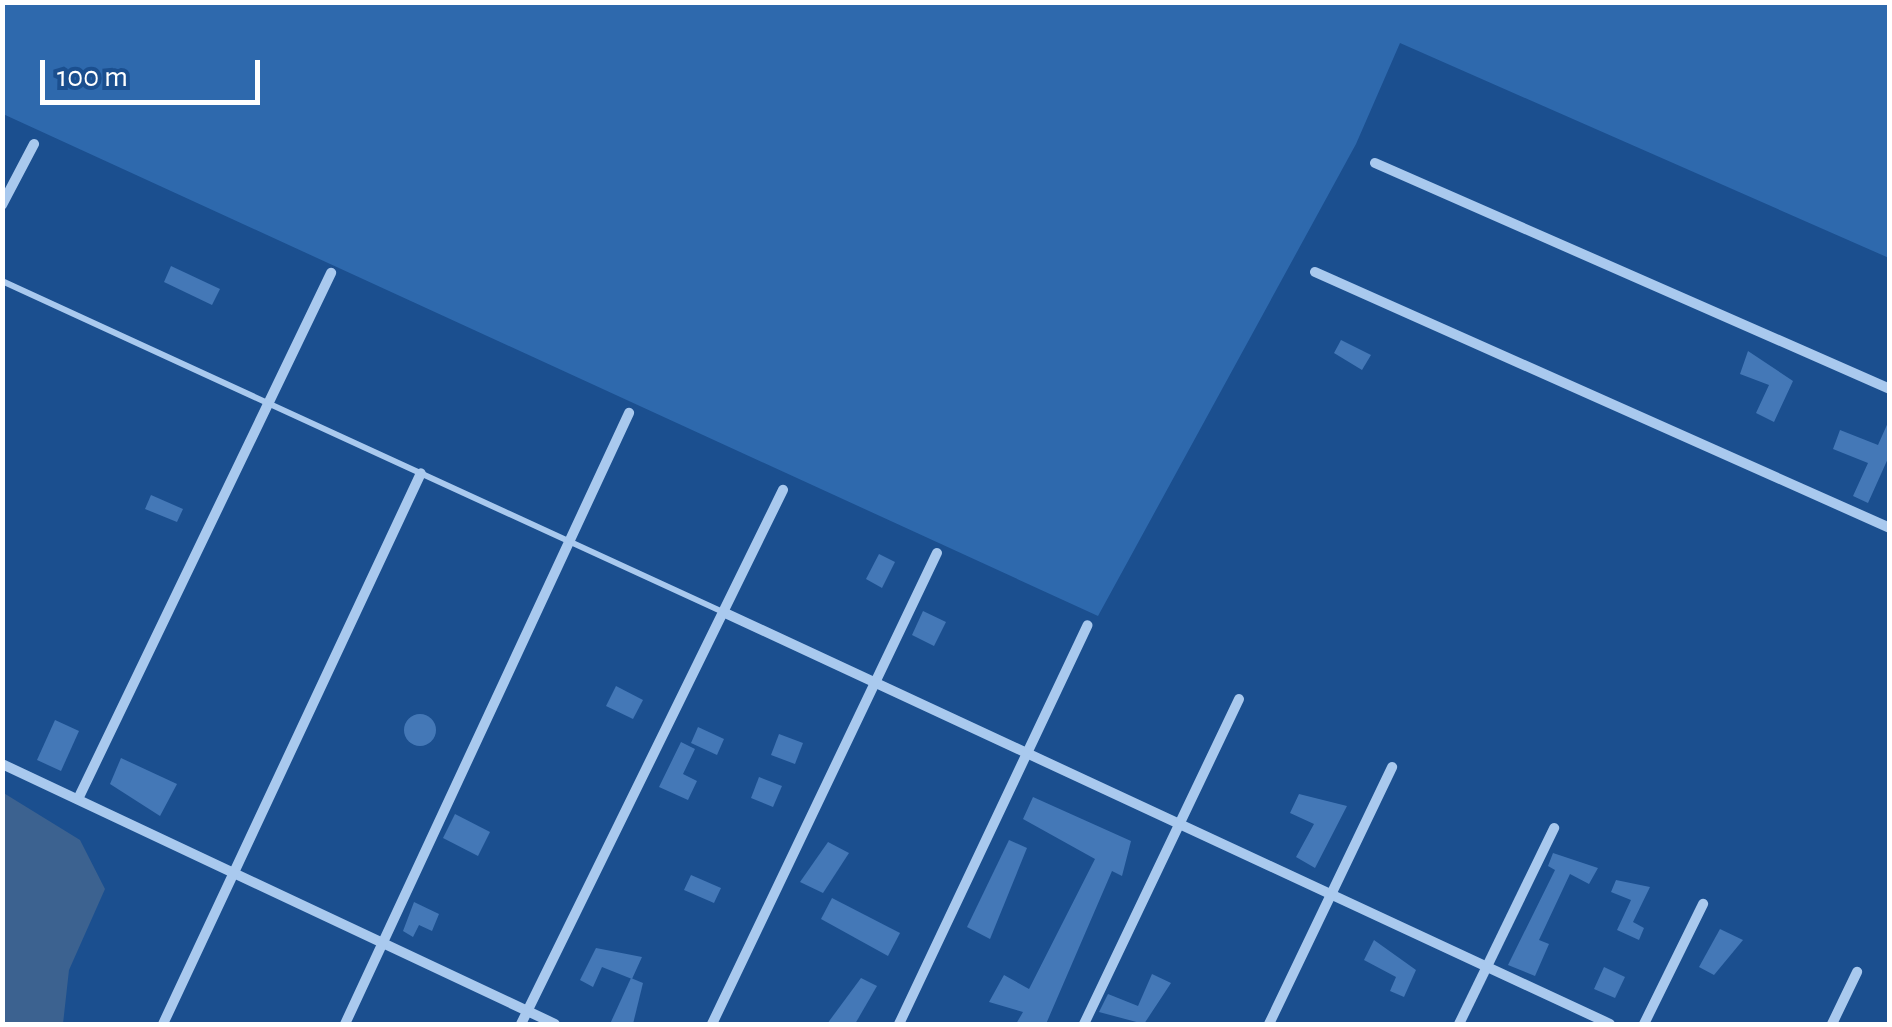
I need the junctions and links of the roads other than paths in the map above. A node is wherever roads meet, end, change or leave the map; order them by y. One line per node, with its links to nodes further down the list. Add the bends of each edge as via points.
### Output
1 (34, 144): 3 (street)
2 (1375, 163): 7 (street)
3 (2, 205)
4 (1315, 272): 12 (street)
5 (331, 273): 8 (street)
6 (2, 281): 8 (lane)
7 (1890, 390)
8 (268, 403): 10 (lane); 22 (street)
9 (629, 413): 13 (street)
10 (421, 473): 13 (lane); 25 (street)
11 (783, 490): 15 (street)
12 (1890, 528)
13 (570, 541): 15 (lane); 28 (street)
14 (936, 553): 17 (street)
15 (724, 612): 17 (street); 31 (street)
16 (1088, 625): 19 (street)
17 (875, 682): 19 (street); 36 (street)
18 (1240, 699): 23 (street)
19 (1027, 753): 23 (street); 37 (street)
20 (2, 764): 22 (street)
21 (1392, 767): 26 (street)
22 (78, 800): 25 (street)
23 (1180, 824): 26 (street); 38 (street)
24 (1554, 828): 29 (street)
25 (234, 873): 28 (street); 32 (street)
26 (1331, 895): 29 (street); 39 (street)
27 (1702, 904): 42 (street)
28 (383, 944): 31 (street); 33 (street)
29 (1486, 967): 40 (street); 41 (street)
30 (1857, 972): 43 (street)
31 (527, 1012): 34 (street); 35 (street)
32 (163, 1024)
33 (345, 1024)
34 (521, 1024)
35 (554, 1024)
36 (712, 1024)
37 (900, 1024)
38 (1084, 1024)
39 (1269, 1024)
40 (1459, 1024)
41 (1610, 1024)
42 (1644, 1024)
43 (1832, 1024)

